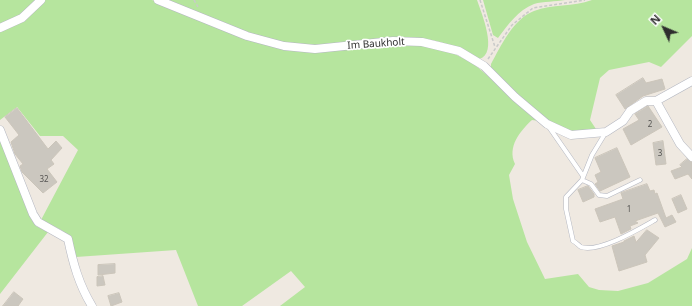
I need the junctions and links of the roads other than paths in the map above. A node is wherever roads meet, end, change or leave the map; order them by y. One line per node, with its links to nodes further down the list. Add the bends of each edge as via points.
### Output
1 (41, 0): 3 (street, via 22,18)
2 (158, 0): 6 (street, Im Baukholt, via 247,36 284,46 315,49 393,40 422,42 459,51 484,66)
3 (0, 28)
4 (692, 81): 5 (street, Im Baukholt)
5 (656, 101): 8 (street, Im Baukholt, via 646,101); 9 (street, via 680,144)
6 (547, 124): 8 (street, Im Baukholt, via 571,135); 10 (lane)
7 (0, 130): 13 (street, via 33,214 38,222 68,239 76,275)
8 (606, 132): 10 (lane, via 592,155)
9 (692, 157)
10 (583, 178): 11 (lane, via 599,195 607,196); 12 (lane, via 566,197 573,241 581,246 590,247 620,240)
11 (640, 180)
12 (655, 220)
13 (92, 306)

